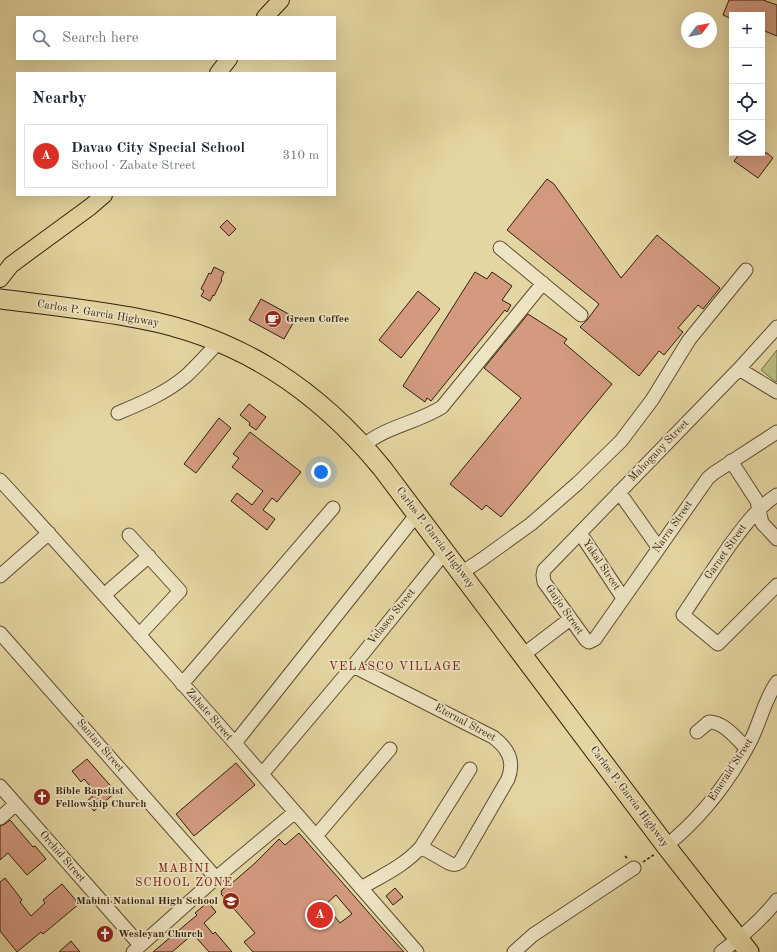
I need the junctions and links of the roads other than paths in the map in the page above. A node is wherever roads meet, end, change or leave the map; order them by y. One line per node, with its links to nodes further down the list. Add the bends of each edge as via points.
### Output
1 (281, 0): 2 (main road)
2 (266, 16)
3 (228, 60): 4 (main road)
4 (219, 72)
5 (103, 196): 8 (main road, via 11,265)
6 (500, 248): 9 (street)
7 (746, 270): 33 (street, via 689,340 652,400 621,441 531,524)
8 (0, 279)
9 (543, 283): 11 (street); 18 (street, via 442,407 377,435)
10 (0, 299): 13 (highway, Carlos P. Garcia Highway, via 142,319)
11 (581, 315)
12 (777, 327): 14 (street, Mahogany Street)
13 (219, 342): 16 (street, via 186,376 165,391); 18 (highway, Carlos P. Garcia Highway, via 272,369 298,386)
14 (739, 369): 15 (street); 21 (street, Mahogany Street)
15 (777, 392)
16 (118, 412)
17 (777, 432): 19 (street, Narra Street)
18 (363, 446): 25 (highway, Carlos P. Garcia Highway)
19 (731, 461): 24 (street, via 753,494); 30 (street, Narra Street, via 714,472 705,482)
20 (0, 480): 26 (street, Zabate Street)
21 (619, 492): 27 (street, Mahogany Street); 30 (street)
22 (777, 495): 24 (street, Garnet Street)
23 (333, 508): 46 (street)
24 (759, 509): 29 (street, via 762,523); 36 (street, Garnet Street, via 720,560 684,615 718,644)
25 (417, 514): 31 (highway, Carlos P. Garcia Highway); 48 (street)
26 (49, 533): 35 (street); 37 (street, Zabate Street)
27 (580, 533): 34 (street, Mahogany Street, via 547,567); 38 (street, Yakal Street)
28 (129, 535): 32 (street)
29 (777, 539)
30 (658, 548): 38 (street, Narra Street)
31 (445, 552): 33 (highway, Carlos P. Garcia Highway); 44 (street, Velasco Street)
32 (148, 556): 37 (street); 41 (street, via 180,591)
33 (461, 573): 43 (highway, Carlos P. Garcia Highway)
34 (543, 575): 39 (street, Guijo Street, via 546,585)
35 (0, 576)
36 (777, 585)
37 (104, 595): 41 (street, Zabate Street)
38 (623, 598): 42 (street, Narra Street, via 595,639)
39 (570, 618): 42 (street, Guijo Street, via 584,639); 43 (street)
40 (0, 633): 61 (street, Santan Street)
41 (139, 635): 46 (street, Zabate Street)
42 (590, 642)
43 (522, 655): 58 (highway, Carlos P. Garcia Highway)
44 (353, 666): 52 (street, Velasco Street); 59 (street, Eternal Street, via 493,737 506,749 509,756 512,764 508,779 460,862 457,865 449,863)
45 (777, 682): 49 (street, Emerald Street, via 767,698)
46 (182, 684): 48 (street, Zabate Street)
47 (697, 732): 49 (street, via 709,722 715,722)
48 (235, 743): 52 (street, Zabate Street)
49 (746, 748): 58 (street, Emerald Street, via 705,810)
50 (390, 749): 57 (street)
51 (470, 769): 59 (street)
52 (262, 774): 55 (street, Zabate Street)
53 (0, 786): 54 (street, Orchid Street)
54 (16, 804): 56 (street); 65 (street, Orchid Street)
55 (295, 812): 57 (street, Zabate Street); 61 (street)
56 (0, 818)
57 (316, 836): 62 (street, Zabate Street)
58 (666, 846): 64 (highway, Carlos P. Garcia Highway)
59 (421, 847): 62 (street, via 404,864)
60 (634, 868): 67 (street, via 533,936)
61 (216, 878): 65 (street)
62 (361, 888): 66 (street, Zabate Street)
63 (777, 900): 64 (street)
64 (744, 946): 68 (street)
65 (137, 949)
66 (417, 952)
67 (514, 952)
68 (721, 952)

